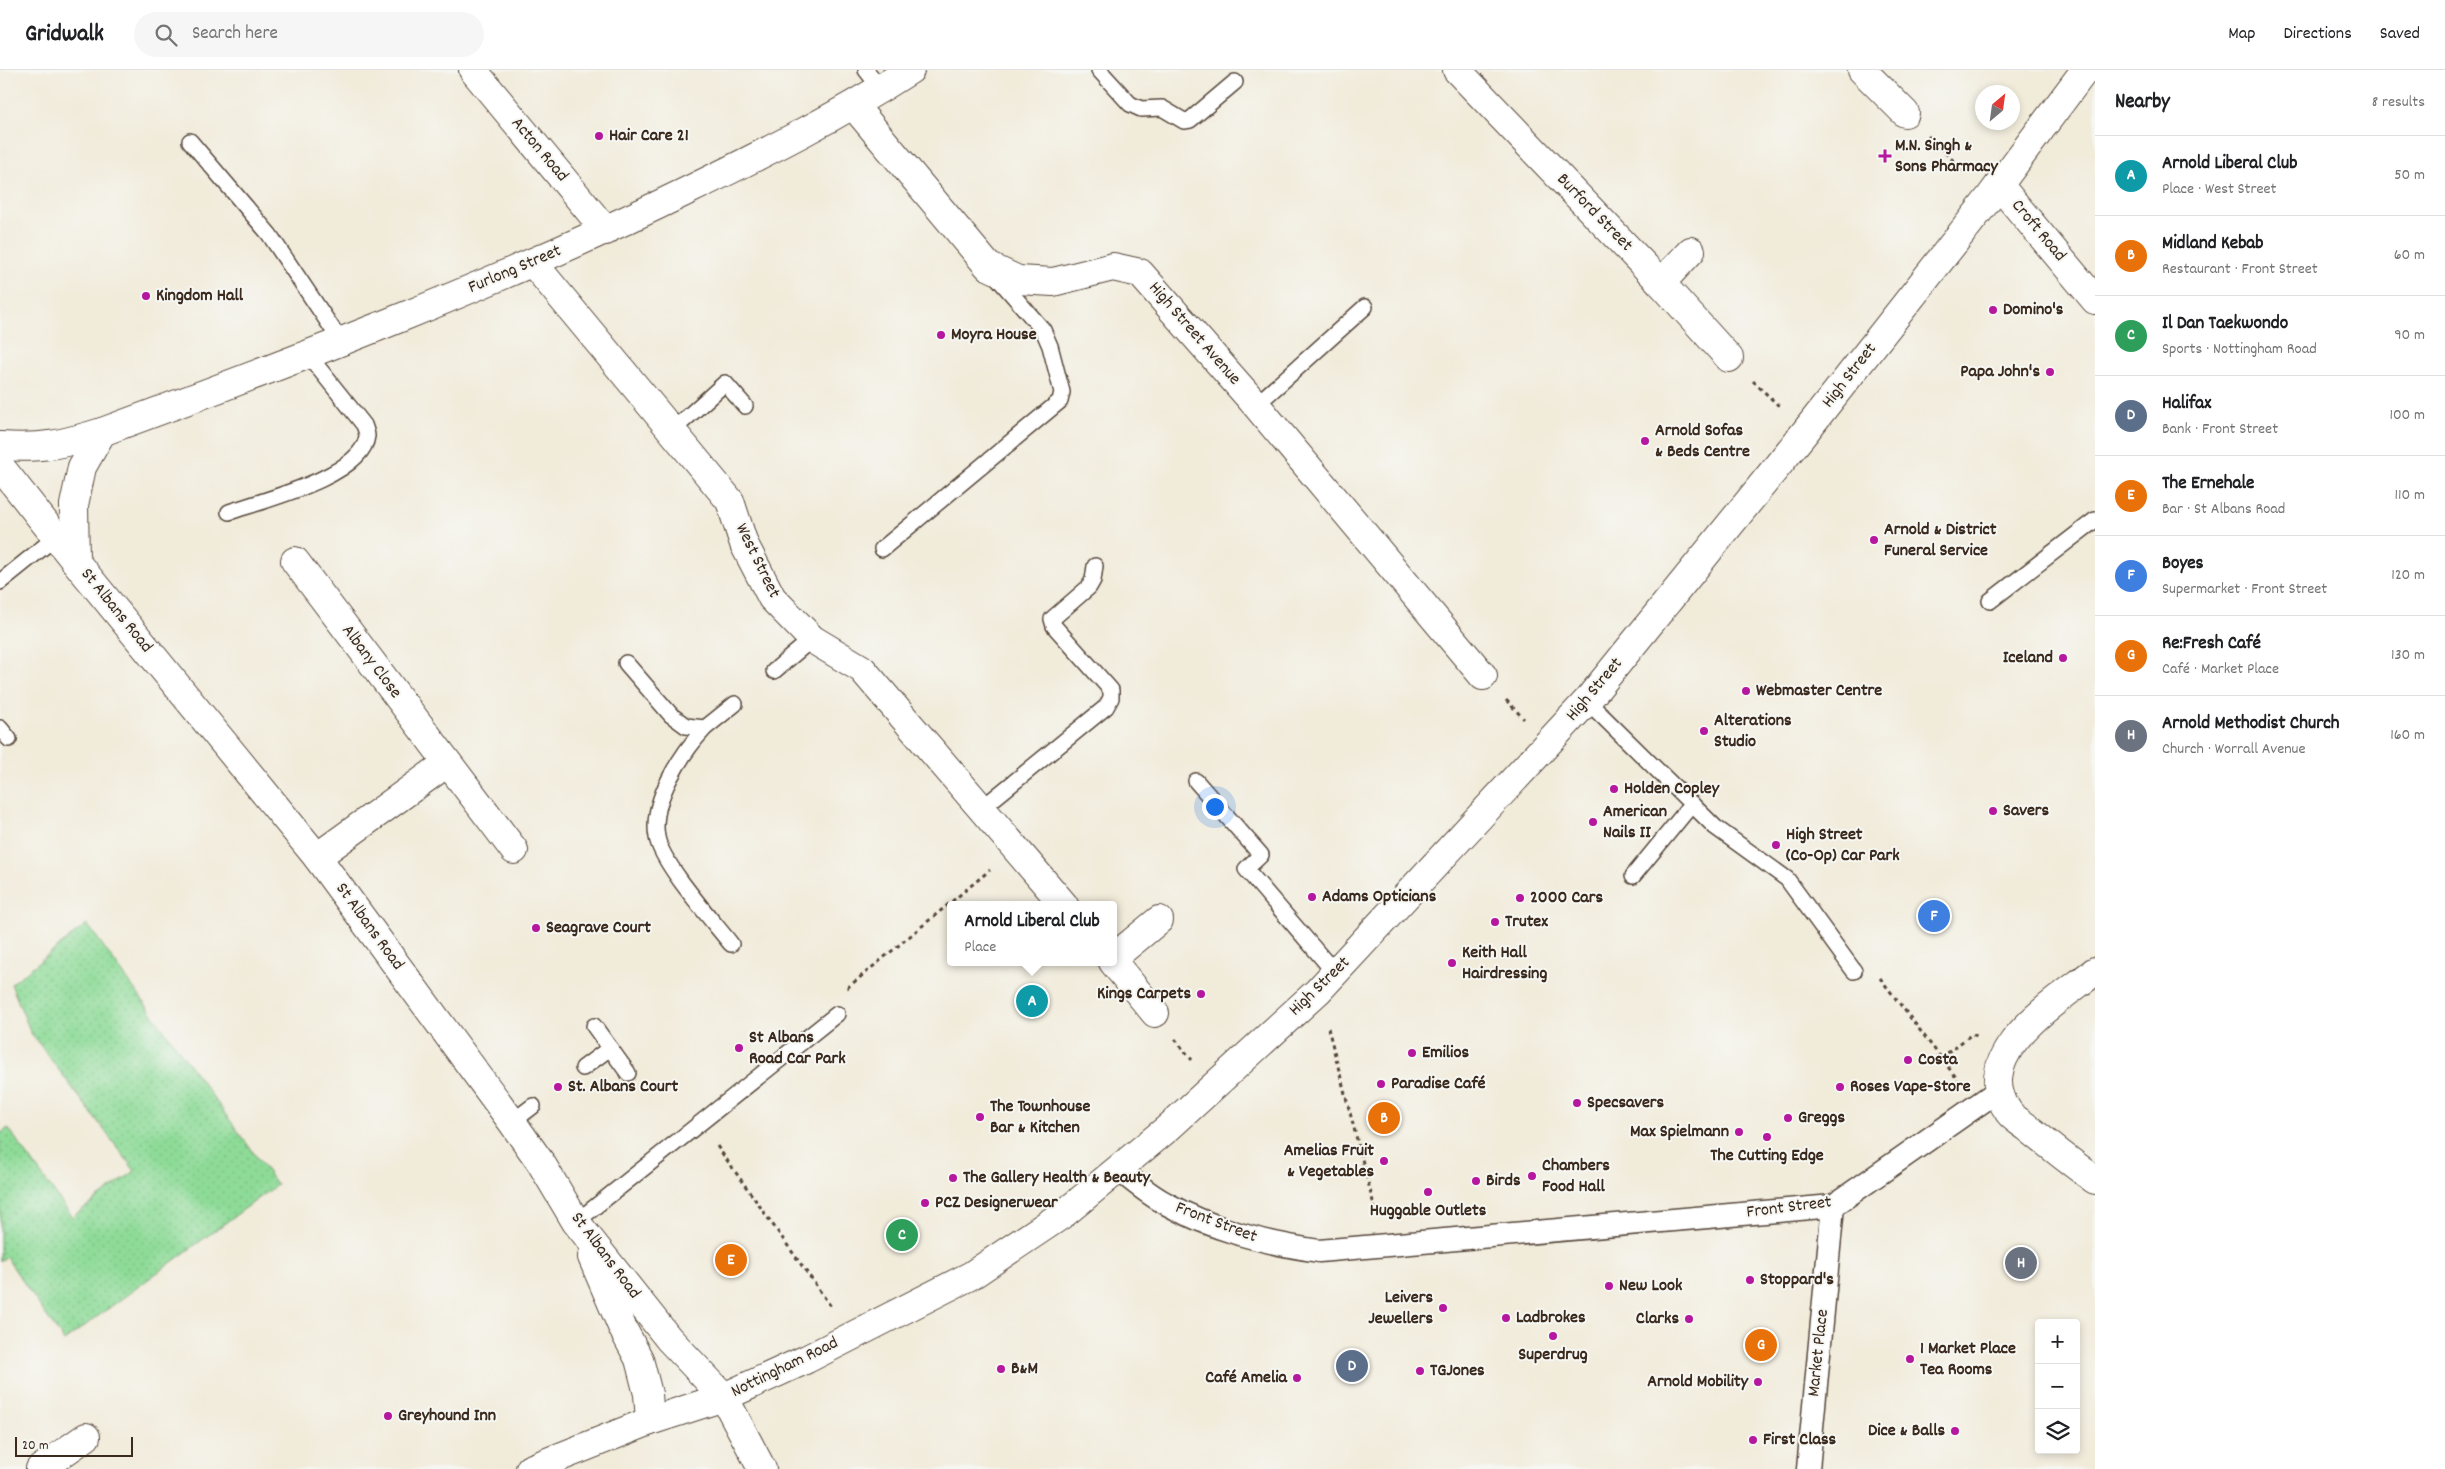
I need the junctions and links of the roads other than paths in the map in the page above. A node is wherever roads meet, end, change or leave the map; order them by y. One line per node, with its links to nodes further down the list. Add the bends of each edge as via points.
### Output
1 (473, 70): 13 (street, Acton Road)
2 (910, 70): 7 (street, Furlong Street)
3 (1099, 70): 8 (lane, via 1130,104 1141,109 1162,108 1184,121 1190,120)
4 (1457, 70): 17 (street, Burford Street)
5 (1862, 70): 10 (street)
6 (2081, 72): 12 (street, High Street)
7 (874, 79): 9 (street, Furlong Street)
8 (1235, 82)
9 (854, 106): 13 (street, Furlong Street); 16 (street, High Street Avenue)
10 (1905, 113)
11 (190, 142): 20 (lane, via 269,234)
12 (1995, 191): 18 (street, Croft Road); 42 (street, High Street)
13 (606, 231): 15 (street, Furlong Street)
14 (1691, 251): 17 (street)
15 (533, 263): 20 (street, Furlong Street); 25 (street, West Street)
16 (988, 266): 23 (street, High Street Avenue, via 1018,280 1053,282 1113,267 1140,273); 32 (lane, via 1043,330 1062,392 1060,401)
17 (1661, 283): 22 (street, Burford Street)
18 (2095, 300)
19 (1365, 307): 23 (lane)
20 (342, 343): 21 (street, Furlong Street)
21 (309, 356): 26 (street, Furlong Street); 29 (lane, via 364,425 367,436 363,447 346,465 326,478)
22 (1729, 358)
23 (1256, 405): 41 (street, High Street Avenue)
24 (745, 406): 25 (lane, via 725,383)
25 (672, 430): 38 (street, West Street, via 730,502 744,544 772,598)
26 (102, 432): 27 (street, Furlong Street, via 57,445); 33 (street, via 82,467 74,505)
27 (0, 446)
28 (0, 466): 31 (street, St Albans Road)
29 (229, 512)
30 (2095, 520): 37 (lane)
31 (56, 537): 33 (street, St Albans Road); 36 (lane)
32 (882, 549)
33 (75, 561): 50 (street, St Albans Road)
34 (295, 561): 45 (street, Albany Close)
35 (1095, 566): 48 (lane, via 1093,580 1088,587 1052,619 1054,626 1112,690 1111,698 1106,707)
36 (0, 582)
37 (1990, 602)
38 (812, 639): 40 (lane); 48 (street, West Street, via 862,669)
39 (626, 663): 44 (lane, via 671,715 686,726)
40 (774, 671)
41 (1483, 676)
42 (1587, 701): 47 (lane); 59 (street, High Street)
43 (735, 704): 44 (lane)
44 (705, 728): 54 (lane, via 680,758 666,786 657,817 657,837 664,857)
45 (447, 763): 49 (street, Albany Close); 50 (street)
46 (1196, 781): 59 (lane, via 1261,855 1246,869)
47 (1692, 804): 51 (lane); 57 (lane, via 1715,827 1787,879)
48 (981, 809): 52 (street, West Street)
49 (514, 850)
50 (317, 856): 70 (street, St Albans Road, via 522,1114 541,1163)
51 (1633, 876)
52 (1061, 901)
53 (1159, 920): 55 (street)
54 (731, 944)
55 (1117, 955)
56 (1116, 966): 60 (street)
57 (1854, 971)
58 (2095, 971): 66 (street, via 2023,1030 2007,1048 1998,1068)
59 (1327, 982): 67 (street, High Street)
60 (1155, 1013)
61 (836, 1014): 70 (lane)
62 (594, 1026): 63 (lane)
63 (610, 1048): 64 (lane); 65 (lane)
64 (583, 1068)
65 (628, 1073)
66 (1999, 1090): 68 (street, via 2008,1112); 69 (street, Front Street)
67 (1118, 1170): 69 (street, Front Street, via 1165,1203 1223,1230 1269,1244 1319,1251); 71 (street, High Street, via 1066,1212)
68 (2095, 1180)
69 (1834, 1206): 78 (street, Market Place)
70 (576, 1222): 72 (street, St Albans Road, via 669,1339); 73 (street, via 639,1359 648,1394)
71 (1027, 1238): 72 (street, Nottingham Road, via 972,1275)
72 (724, 1397): 73 (street, Nottingham Road); 77 (street, St Albans Road)
73 (650, 1421): 76 (street, Nottingham Road)
74 (86, 1437): 75 (street)
75 (40, 1469)
76 (530, 1469)
77 (762, 1469)
78 (1808, 1469)

